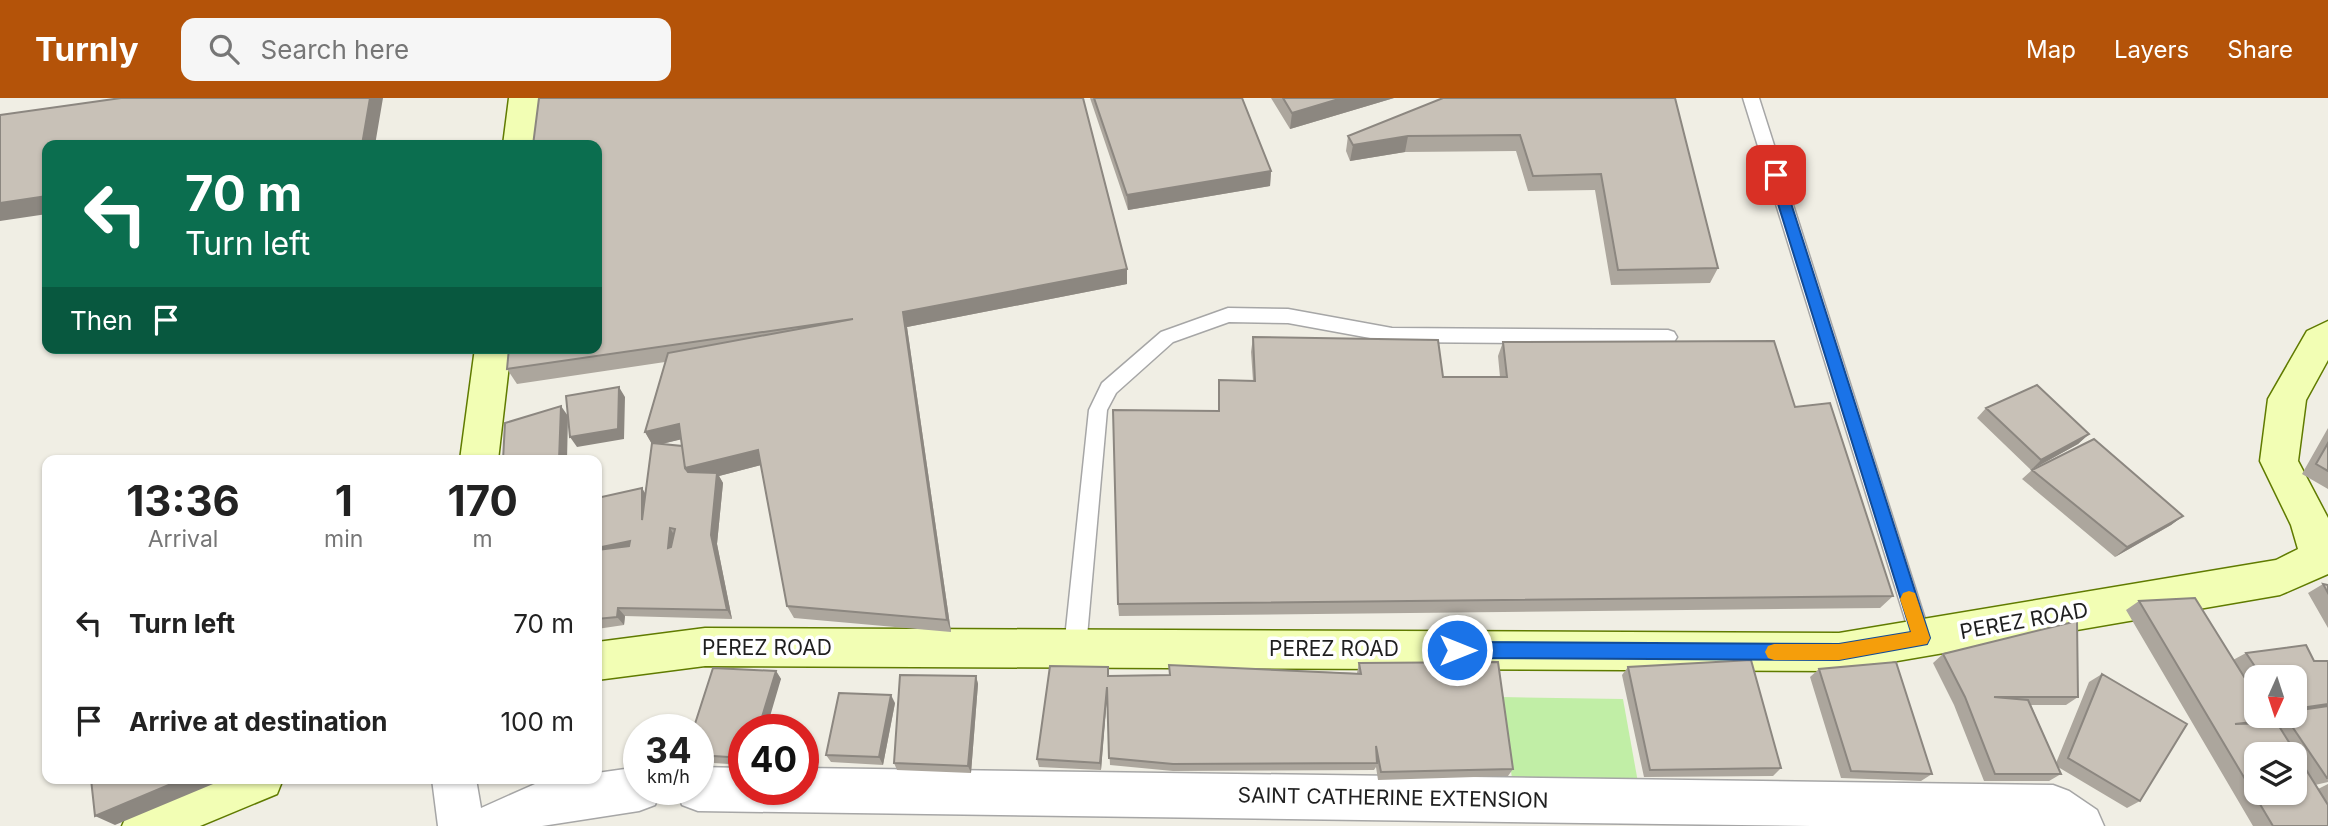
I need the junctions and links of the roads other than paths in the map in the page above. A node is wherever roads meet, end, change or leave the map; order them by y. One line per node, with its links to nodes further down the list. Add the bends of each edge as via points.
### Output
1 (525, 98): 3 (street)
2 (1751, 98): 8 (lane)
3 (520, 140)
4 (2328, 335): 8 (street, PEREZ ROAD, via 2287,399 2279,461 2311,524 2321,558 2280,577)
5 (1668, 337): 9 (lane, via 1392,335 1288,316 1228,315 1167,337 1109,388 1098,410)
6 (492, 354): 7 (street)
7 (480, 455)
8 (1921, 638): 9 (street, PEREZ ROAD, via 1839,652)
9 (1075, 648): 10 (street, PEREZ ROAD, via 705,647)
10 (602, 660)
11 (249, 784): 15 (street)
12 (455, 784): 16 (street)
13 (714, 789): 18 (street, SAINT CATHERINE EXTENSION, via 2053,807)
14 (623, 791): 17 (street, via 544,802)
15 (145, 826)
16 (461, 826)
17 (492, 826)
18 (2081, 826)

